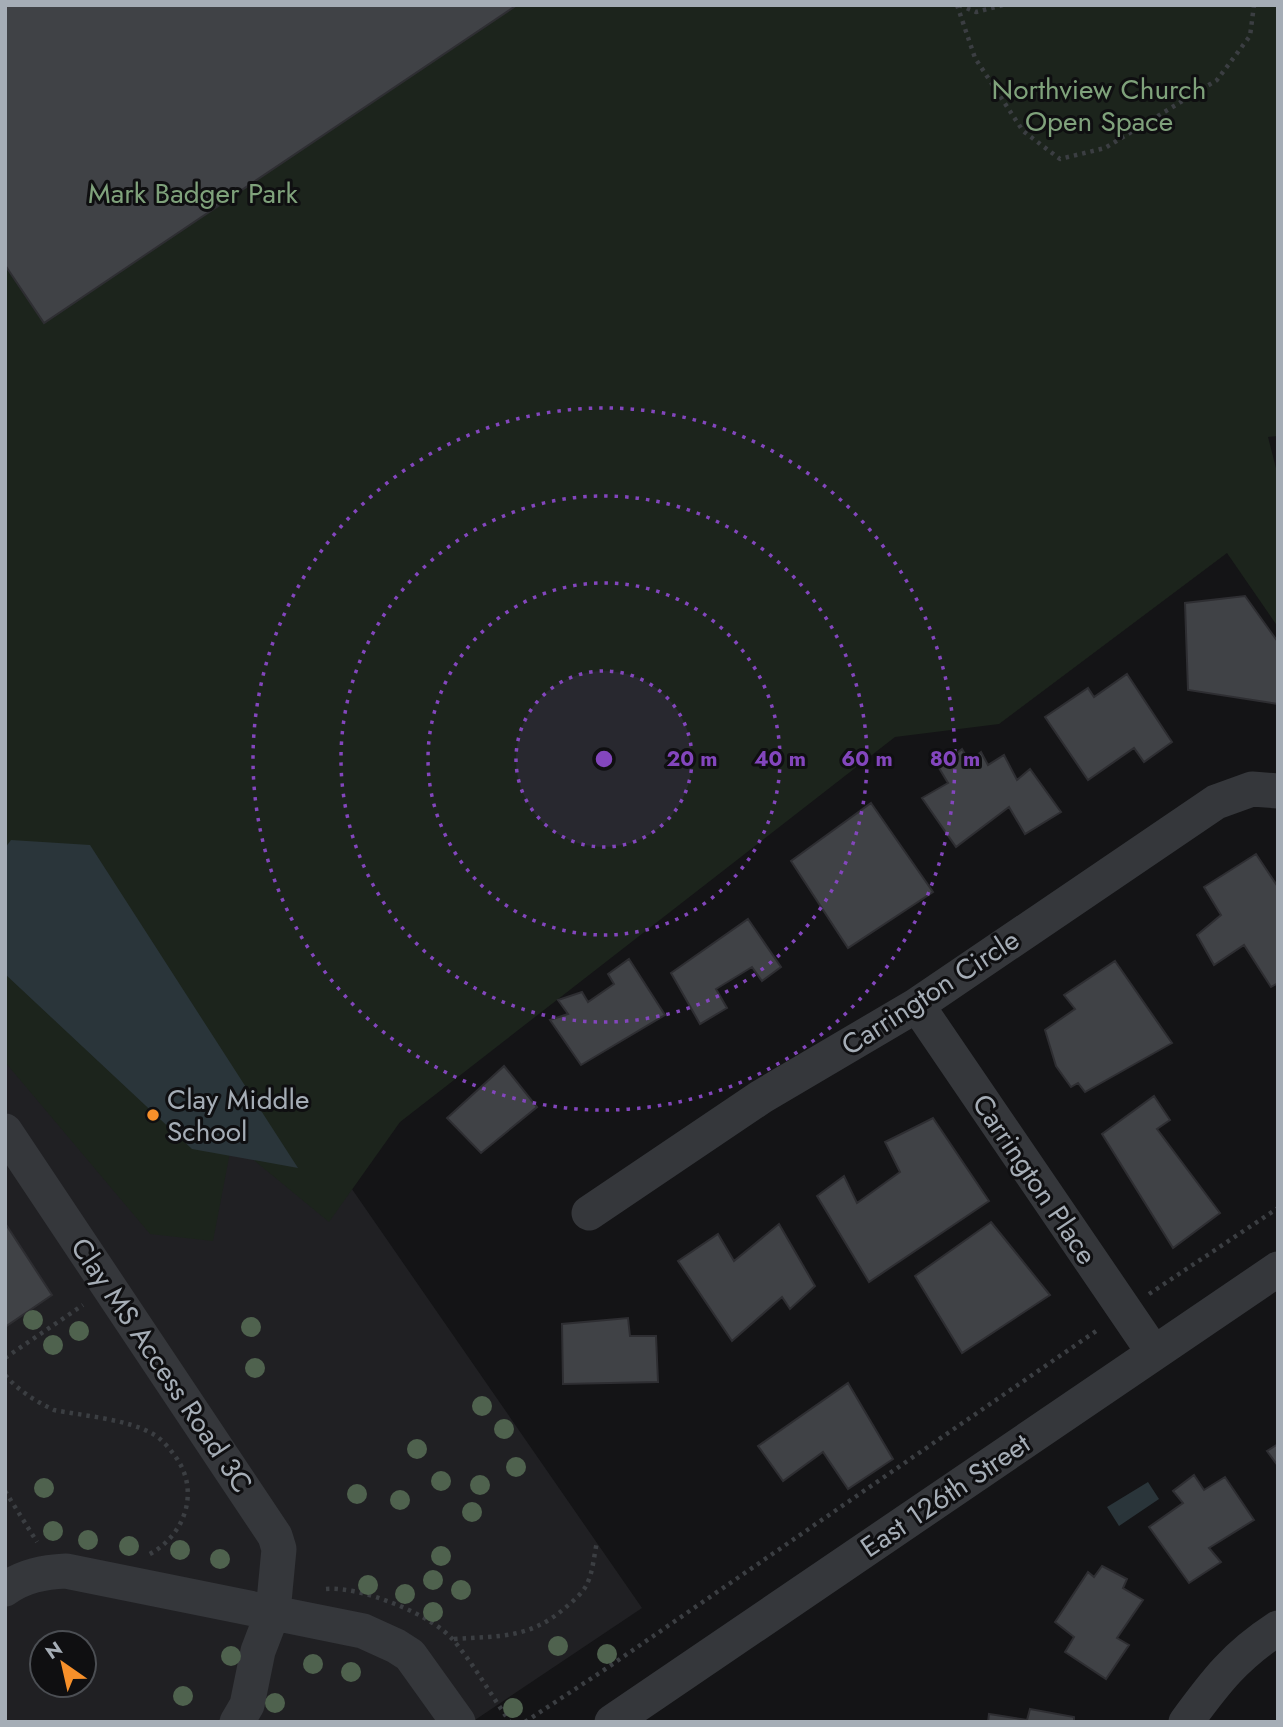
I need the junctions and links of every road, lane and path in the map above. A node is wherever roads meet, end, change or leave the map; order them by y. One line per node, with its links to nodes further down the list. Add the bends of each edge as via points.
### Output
1 (958, 5): 2 (path, via 976,12); 3 (path, via 975,58 1023,131 1060,159 1105,148 1217,80 1250,36)
2 (1003, 5)
3 (1254, 5)
4 (1278, 791): 5 (street, Carrington Circle, via 1252,789 1216,802)
5 (917, 1004): 8 (street, Carrington Circle, via 761,1097); 11 (street, Carrington Place)
6 (5, 1131): 20 (street, Clay MS Access Road 3C, via 275,1536 279,1549)
7 (1278, 1208): 11 (path)
8 (589, 1213)
9 (1278, 1269): 12 (street, East 126th Street)
10 (92, 1299): 13 (path)
11 (1125, 1310): 12 (street, Carrington Place); 25 (path)
12 (1154, 1353): 26 (street, East 126th Street)
13 (5, 1358)
14 (5, 1375): 18 (path, via 54,1410 155,1434 179,1461 188,1486 185,1516 165,1545)
15 (5, 1491): 17 (path)
16 (597, 1542): 22 (path, via 587,1584 551,1620 496,1638)
17 (41, 1549)
18 (138, 1560)
19 (5, 1589): 20 (street, via 29,1576 66,1571)
20 (273, 1612): 23 (street, Clay MS Access Road 3C, via 261,1641 247,1705); 24 (street, via 363,1631 397,1646 410,1655)
21 (1278, 1628): 27 (street, via 1248,1648 1216,1680)
22 (453, 1639)
23 (237, 1722)
24 (458, 1722)
25 (525, 1722)
26 (612, 1722)
27 (1186, 1722)

